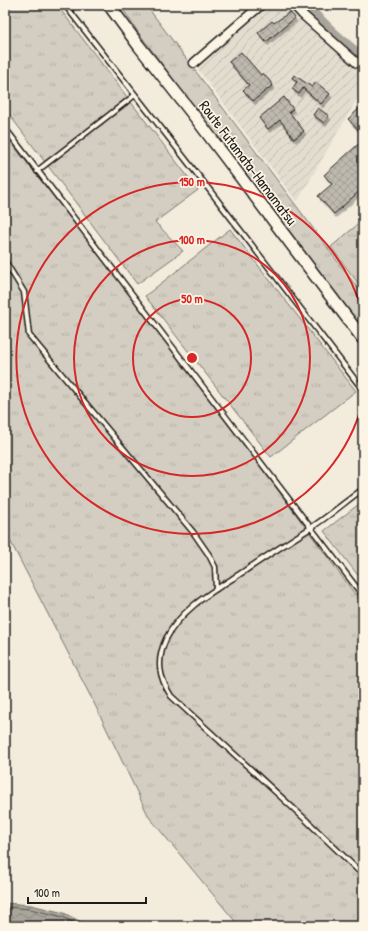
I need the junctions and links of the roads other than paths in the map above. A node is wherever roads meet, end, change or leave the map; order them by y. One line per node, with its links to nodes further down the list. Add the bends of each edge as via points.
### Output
1 (65, 5): 7 (lane)
2 (110, 5): 11 (main road, Route Futamata-Hamamatsu)
3 (261, 5): 5 (street)
4 (294, 5): 6 (street)
5 (194, 63)
6 (357, 63)
7 (135, 95): 9 (lane); 12 (lane)
8 (5, 128): 9 (lane)
9 (37, 171): 14 (lane)
10 (5, 261): 15 (lane, via 24,292 29,335 193,532 214,567)
11 (363, 339)
12 (363, 390)
13 (363, 489): 14 (lane)
14 (311, 528): 15 (lane); 16 (lane)
15 (216, 589): 17 (lane, via 189,610 175,624 166,639 160,669 165,688)
16 (363, 596)
17 (363, 875)

